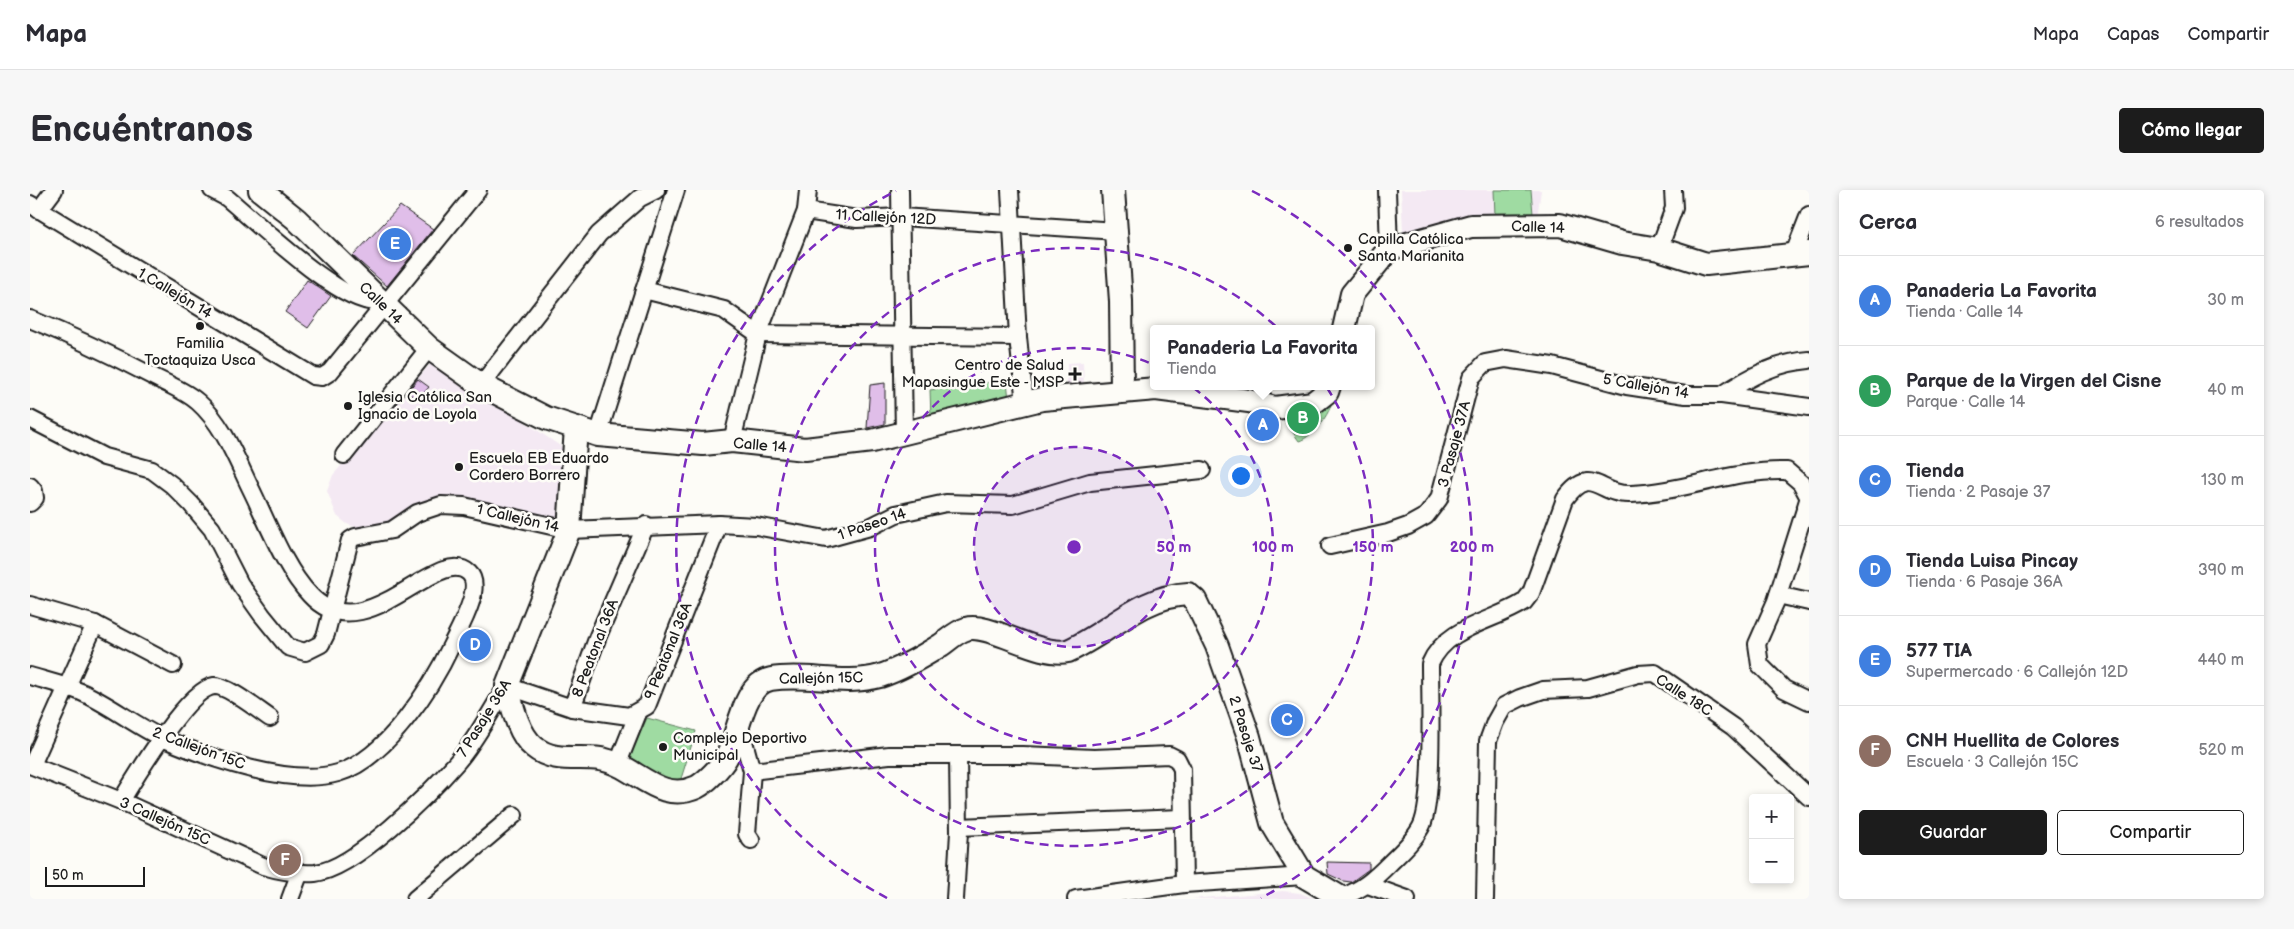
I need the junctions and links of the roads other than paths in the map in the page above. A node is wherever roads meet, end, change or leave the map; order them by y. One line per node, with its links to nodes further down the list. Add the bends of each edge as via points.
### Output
1 (54, 190): 13 (street)
2 (212, 190): 23 (street, via 227,198 321,278 368,303)
3 (260, 190): 23 (street, Calle 14, via 296,219)
4 (478, 190): 23 (street)
5 (656, 190): 32 (street, via 640,198 599,234)
6 (676, 190): 22 (street)
7 (808, 190): 14 (street)
8 (900, 190): 16 (street)
9 (1010, 190): 17 (street)
10 (1113, 190): 18 (street)
11 (1387, 190): 19 (street)
12 (1673, 190): 20 (street, via 1674,208)
13 (35, 207): 23 (street, 1 Callejón 14, via 313,376 322,377 330,372)
14 (806, 211): 16 (street, 11 Callejón 12D, via 857,219); 26 (street)
15 (1809, 215): 21 (street)
16 (901, 217): 17 (street, 11 Callejón 12D); 27 (street)
17 (1012, 224): 18 (street, 11 Callejón 12D); 28 (street)
18 (1117, 231): 36 (street)
19 (1388, 248): 20 (street, Calle 14, via 1471,226 1560,225 1622,244); 25 (street, via 1352,294)
20 (1659, 249): 21 (street, Calle 14, via 1706,264)
21 (1801, 254)
22 (644, 290): 26 (street, via 724,310); 43 (street)
23 (382, 304): 29 (street, Calle 14)
24 (30, 319): 56 (street, via 79,338 198,402 228,442 298,581 310,596)
25 (1345, 325)
26 (758, 334): 27 (street); 44 (street)
27 (903, 334): 28 (street); 42 (street)
28 (1018, 337): 38 (street)
29 (429, 348): 32 (street, Calle 14); 45 (street)
30 (1809, 360): 37 (street, via 1772,367 1749,377)
31 (1485, 363): 37 (street, 5 Callejón 14, via 1506,359 1552,366 1627,386 1686,395); 51 (street, 3 Pasaje 37A, via 1471,378 1439,500 1426,516 1388,533)
32 (481, 385): 41 (street, Calle 14, via 546,418)
33 (1150, 389): 36 (street, Calle 14)
34 (1164, 390): 35 (street, Calle 14, via 1249,401 1275,408 1313,403)
35 (1328, 390)
36 (1122, 391): 38 (street, Calle 14, via 1042,399)
37 (1722, 395): 39 (street, 5 Callejón 14)
38 (1025, 404): 42 (street, Calle 14)
39 (1809, 407)
40 (30, 419): 56 (street, via 104,457 152,470 172,485 212,529 240,584 288,647 305,652 321,644)
41 (576, 428): 43 (street, Calle 14); 50 (street, 7 Pasaje 36A)
42 (904, 434): 44 (street, Calle 14, via 806,449)
43 (598, 435): 44 (street, Calle 14, via 703,444)
44 (732, 441)
45 (344, 455)
46 (1202, 470): 48 (street, 1 Paseo 14, via 1090,482 1013,505 946,503 896,514 870,527 826,539 756,526)
47 (1809, 498): 53 (street); 81 (street, via 1802,483 1787,471 1748,473 1661,492 1628,494 1592,481 1582,482 1573,488 1564,499 1531,593 1524,602 1454,635 1436,650 1430,664 1428,771 1422,826 1410,844)
48 (719, 524): 49 (street, 1 Paseo 14); 64 (street, 9 Peatonal 36A, via 647,706)
49 (646, 525): 50 (street, 1 Paseo 14); 63 (street, 8 Peatonal 36A, via 598,636)
50 (569, 530): 56 (street, 1 Callejón 14, via 464,506 441,505 418,513 392,530 355,537 348,545); 61 (street, 7 Pasaje 36A)
51 (1330, 546)
52 (1188, 594): 66 (street, Callejón 15C, via 1143,605 1068,651 1054,652 986,630 966,629 919,659 880,676 833,681 771,679 752,690); 79 (street, 2 Pasaje 37, via 1195,600 1217,646 1249,737 1272,823)
53 (1778, 595): 54 (street); 62 (street, via 1757,644 1760,665 1784,690)
54 (1809, 602)
55 (30, 605): 57 (street)
56 (331, 610): 67 (street, 2 Callejón 15C, via 367,610 451,568 469,573 474,581 470,605 436,678 380,748 341,772 297,777 234,764)
57 (95, 624): 58 (street); 60 (street)
58 (173, 665)
59 (30, 676): 60 (street, 2 Callejón 15C)
60 (66, 686): 67 (street, 2 Callejón 15C, via 83,692); 70 (street)
61 (507, 686): 63 (street, 8 Peatonal 36A); 69 (street, Callejón 15C, via 514,711 533,746 562,758 599,759); 78 (street, 7 Pasaje 36A, via 458,761 386,833 341,863 316,873)
62 (1809, 701)
63 (572, 708): 64 (street, 9 Peatonal 36A, via 629,716)
64 (638, 713): 69 (street)
65 (270, 718): 67 (street, via 226,689 214,686 200,693)
66 (739, 723): 69 (street, Callejón 15C, via 726,759 698,786 677,791 658,789); 71 (street)
67 (161, 737): 73 (street)
68 (958, 756): 71 (street, via 889,755); 75 (street, via 1094,758 1169,755 1182,769); 76 (street)
69 (618, 764)
70 (31, 765): 73 (street, 3 Callejón 15C)
71 (752, 771): 77 (street, via 747,834)
72 (1809, 797): 88 (street, Calle 18C, via 1733,727 1655,673 1638,674 1588,688 1543,690 1504,706 1488,741)
73 (121, 801): 78 (street, 3 Callejón 15C, via 263,866 282,872)
74 (514, 815): 84 (street)
75 (1182, 818): 76 (street); 80 (street)
76 (958, 827): 85 (street)
77 (751, 840)
78 (300, 872): 83 (street)
79 (1304, 876): 80 (street); 82 (street)
80 (1184, 884): 86 (street)
81 (1368, 885): 82 (street); 87 (street)
82 (1343, 898)
83 (290, 899)
84 (415, 899)
85 (954, 899)
86 (1076, 899)
87 (1407, 899)
88 (1485, 899)

